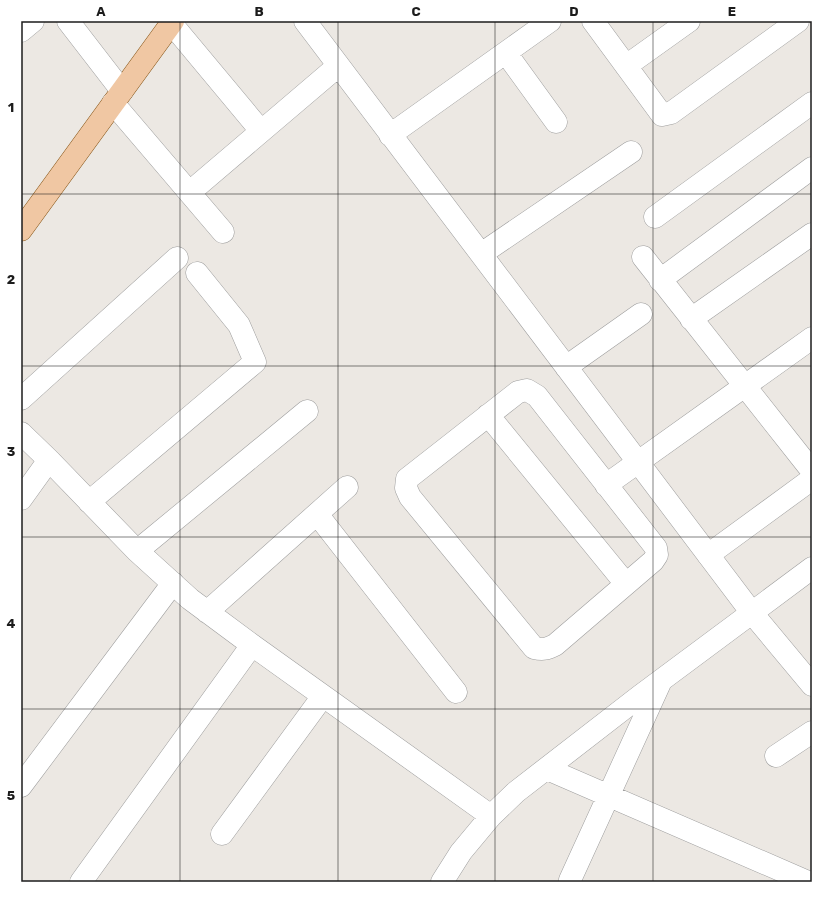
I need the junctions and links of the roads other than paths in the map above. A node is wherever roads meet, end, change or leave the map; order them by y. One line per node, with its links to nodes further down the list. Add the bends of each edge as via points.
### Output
1 (33, 21): 9 (street)
2 (68, 21): 13 (street)
3 (304, 21): 11 (street)
4 (550, 21): 10 (street)
5 (593, 21): 12 (street)
6 (689, 21): 12 (street)
7 (798, 21): 12 (street, via 666,115 659,112)
8 (172, 22): 13 (main road); 16 (street)
9 (21, 31)
10 (506, 53): 15 (street); 17 (street)
11 (338, 66): 16 (street); 17 (street)
12 (626, 66)
13 (118, 97): 20 (street); 22 (main road)
14 (812, 103): 21 (street)
15 (556, 122)
16 (262, 131): 20 (street)
17 (390, 135): 25 (street)
18 (631, 152): 25 (street)
19 (812, 168): 29 (street)
20 (190, 192): 23 (street)
21 (655, 218)
22 (21, 230)
23 (223, 232)
24 (812, 234): 31 (street)
25 (481, 254): 33 (street)
26 (643, 257): 29 (street)
27 (176, 258): 35 (street)
28 (198, 272): 46 (street, via 239,325 255,362)
29 (660, 280): 31 (street)
30 (641, 314): 33 (street)
31 (691, 319): 34 (street)
32 (812, 338): 34 (street)
33 (566, 367): 40 (street)
34 (744, 386): 40 (street); 41 (street)
35 (21, 399)
36 (307, 411): 48 (street)
37 (488, 415): 43 (street, via 518,392 527,390 537,396); 52 (street); 52 (street, via 407,479 406,488 410,497 534,648 547,649 555,645)
38 (21, 433): 39 (street)
39 (49, 460): 45 (street); 46 (street)
40 (637, 461): 43 (street); 49 (street)
41 (812, 471)
42 (812, 479): 49 (street)
43 (606, 485): 52 (street, via 656,548 657,555 653,561)
44 (347, 488): 47 (street)
45 (21, 499)
46 (90, 502): 48 (street)
47 (317, 514): 53 (street); 58 (street)
48 (136, 551): 51 (street)
49 (708, 555): 54 (street)
50 (812, 568): 54 (street)
51 (173, 583): 53 (street); 63 (street)
52 (626, 584)
53 (207, 612): 55 (street)
54 (752, 613): 56 (street); 57 (street)
55 (252, 645): 59 (street); 69 (street)
56 (661, 680): 62 (street); 64 (street)
57 (812, 685)
58 (456, 692)
59 (323, 696): 65 (street); 66 (street)
60 (812, 732): 61 (street)
61 (776, 756)
62 (547, 768): 64 (street); 65 (street)
63 (21, 786)
64 (608, 796): 67 (street); 68 (street)
65 (491, 816): 70 (street, via 461,852)
66 (222, 834)
67 (776, 876): 71 (street)
68 (570, 880)
69 (81, 882)
70 (442, 882)
71 (808, 882)

